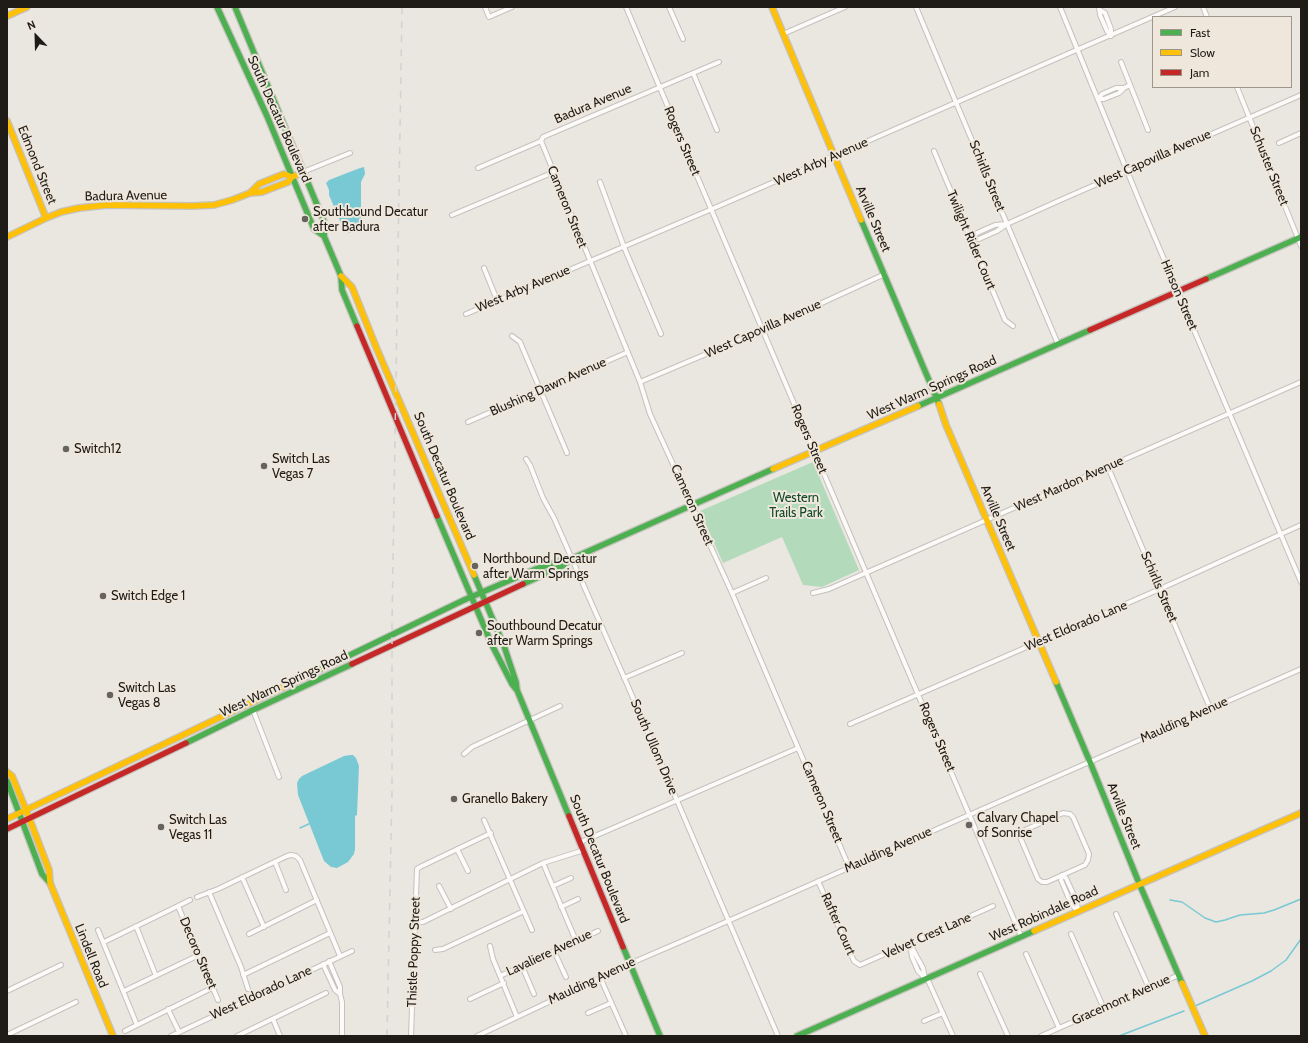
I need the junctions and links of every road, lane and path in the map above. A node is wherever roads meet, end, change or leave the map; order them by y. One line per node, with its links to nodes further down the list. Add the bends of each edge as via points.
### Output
1 (26, 7): 14 (main road)
2 (217, 7): 44 (main road, South Decatur Boulevard)
3 (235, 7): 42 (main road, South Decatur Boulevard)
4 (485, 7): 5 (street, via 489,17)
5 (512, 7)
6 (626, 7): 25 (street, Rogers Street)
7 (669, 7): 19 (street)
8 (772, 7): 17 (main road, Arville Street)
9 (845, 7): 17 (street)
10 (916, 7): 29 (street, Schirlls Street)
11 (1060, 7): 20 (street, Hinson Street)
12 (1175, 7): 15 (street, West Arby Avenue)
13 (1100, 8): 18 (street, via 1105,13)
14 (7, 16)
15 (1155, 16)
16 (1152, 17): 18 (street, West Arby Avenue)
17 (783, 34): 39 (main road, Arville Street)
18 (1111, 36): 20 (street, West Arby Avenue)
19 (683, 39)
20 (1077, 49): 28 (street, Hinson Street); 29 (street, West Arby Avenue)
21 (719, 62): 23 (street, Badura Avenue)
22 (1121, 62): 24 (street)
23 (694, 72): 25 (street, Badura Avenue); 32 (street)
24 (1130, 86): 28 (street, via 1119,93); 33 (street)
25 (660, 87): 35 (street, Badura Avenue, via 543,137); 47 (street, Rogers Street)
26 (1237, 88): 30 (street, Schuster Street)
27 (1301, 95): 30 (street, West Capovilla Avenue)
28 (1098, 99): 41 (street, Hinson Street)
29 (956, 102): 39 (street, West Arby Avenue); 50 (street, Schirlls Street)
30 (1249, 116): 41 (street, West Capovilla Avenue); 53 (street, Schuster Street)
31 (7, 121): 49 (main road, Edmond Street)
32 (717, 130)
33 (1148, 130)
34 (1301, 133): 36 (street)
35 (541, 142): 40 (street, Badura Avenue); 43 (street, Cameron Street)
36 (1279, 143)
37 (934, 151): 54 (street, Twilight Rider Court)
38 (350, 153): 42 (street, Badura Avenue)
39 (834, 156): 47 (street, West Arby Avenue); 59 (main road, Arville Street)
40 (478, 168)
41 (1127, 171): 50 (street, West Capovilla Avenue); 61 (street, Hinson Street)
42 (303, 172): 44 (main road, Badura Avenue); 51 (main road, South Decatur Boulevard, via 325,224)
43 (554, 172): 48 (street); 57 (street, Cameron Street)
44 (292, 177): 46 (main road, Badura Avenue, via 288,182 262,192); 46 (main road, Badura Avenue, via 284,174 259,184); 51 (main road, South Decatur Boulevard, via 314,229)
45 (600, 182): 56 (street)
46 (250, 193): 49 (main road, Badura Avenue, via 214,205 107,205 79,208)
47 (712, 209): 56 (street, West Arby Avenue); 65 (street, Rogers Street)
48 (452, 215)
49 (46, 218): 52 (main road, Badura Avenue)
50 (1007, 224): 54 (street, West Capovilla Avenue, via 995,225 977,233); 68 (street, Schirlls Street)
51 (324, 236): 60 (main road, South Decatur Boulevard)
52 (7, 237)
53 (1299, 237): 55 (street, Schuster Street); 61 (main road, West Warm Springs Road)
54 (971, 239): 64 (street, Twilight Rider Court, via 1005,320)
55 (1301, 246)
56 (624, 247): 57 (street, West Arby Avenue); 66 (street)
57 (590, 261): 62 (street, West Arby Avenue); 69 (street, Cameron Street)
58 (484, 268): 62 (street)
59 (885, 274): 65 (street, West Capovilla Avenue); 73 (main road, Arville Street)
60 (341, 276): 89 (main road, South Decatur Boulevard, via 352,287); 92 (main road, South Decatur Boulevard, via 342,290)
61 (1178, 292): 68 (main road, West Warm Springs Road); 74 (street, Hinson Street)
62 (497, 300): 63 (street, West Arby Avenue)
63 (466, 314)
64 (1013, 326)
65 (763, 330): 70 (street, West Capovilla Avenue); 76 (street, Rogers Street)
66 (660, 334)
67 (512, 336): 72 (street, via 520,342)
68 (1058, 344): 73 (main road, West Warm Springs Road)
69 (628, 352): 70 (street, Cameron Street); 72 (street, Blushing Dawn Avenue)
70 (640, 382): 80 (street, Cameron Street, via 650,414)
71 (1301, 382): 74 (street, West Mardon Avenue)
72 (540, 390): 75 (street, Blushing Dawn Avenue); 77 (street)
73 (937, 398): 76 (main road, West Warm Springs Road); 81 (main road, Arville Street)
74 (1229, 413): 79 (street, West Mardon Avenue); 83 (street, Hinson Street)
75 (468, 422)
76 (814, 451): 80 (main road, West Warm Springs Road); 85 (street, Rogers Street)
77 (567, 453)
78 (526, 459): 84 (street, South Ullom Drive)
79 (1108, 466): 81 (street, West Mardon Avenue); 88 (street, Schirlls Street)
80 (692, 505): 84 (main road, West Warm Springs Road); 90 (street, Cameron Street)
81 (986, 520): 85 (street, West Mardon Avenue); 95 (main road, Arville Street)
82 (1301, 525): 83 (street, West Eldorado Lane)
83 (1280, 534): 87 (street, Hinson Street); 88 (street, West Eldorado Lane)
84 (571, 559): 89 (main road, West Warm Springs Road, via 536,569); 93 (main road, West Warm Springs Road, via 562,566); 98 (street, South Ullom Drive)
85 (867, 572): 91 (street, West Mardon Avenue); 100 (street, Rogers Street)
86 (766, 578): 90 (street)
87 (1301, 582)
88 (1160, 589): 95 (street, West Eldorado Lane); 102 (street, Schirlls Street)
89 (482, 592): 92 (main road, West Warm Springs Road); 93 (main road, South Decatur Boulevard)
90 (732, 593): 106 (street, Cameron Street)
91 (813, 593)
92 (471, 596): 94 (main road, South Decatur Boulevard); 113 (main road, West Warm Springs Road)
93 (486, 602): 94 (main road, West Warm Springs Road); 99 (main road, South Decatur Boulevard, via 504,647)
94 (475, 606): 99 (main road, South Decatur Boulevard, via 495,651); 103 (main road, West Warm Springs Road)
95 (1039, 642): 100 (street, West Eldorado Lane); 108 (main road, Arville Street)
96 (682, 653): 98 (street)
97 (1301, 669): 102 (street, Maulding Avenue)
98 (624, 678): 112 (street, South Ullom Drive)
99 (517, 690): 104 (main road, South Decatur Boulevard)
100 (919, 694): 105 (street, West Eldorado Lane); 116 (street, Rogers Street)
101 (560, 706): 104 (street)
102 (1210, 708): 108 (street, Maulding Avenue)
103 (253, 710): 110 (street); 118 (main road, West Warm Springs Road)
104 (529, 719): 107 (street, via 472,747); 123 (main road, South Decatur Boulevard)
105 (850, 724)
106 (798, 748): 112 (street); 128 (street, Cameron Street)
107 (464, 754)
108 (1090, 762): 116 (street, Maulding Avenue); 136 (main road, Arville Street)
109 (7, 772): 113 (main road, Lindell Road, via 12,776)
110 (279, 777)
111 (7, 781): 115 (main road, Lindell Road)
112 (677, 799): 123 (street); 152 (street, South Ullom Drive)
113 (26, 810): 115 (main road, West Warm Springs Road); 118 (main road, Lindell Road)
114 (1301, 812): 136 (main road, West Robindale Road)
115 (19, 813): 117 (main road, West Warm Springs Road); 120 (main road, Lindell Road)
116 (970, 815): 128 (street, Maulding Avenue); 162 (street, Rogers Street)
117 (7, 819)
118 (30, 819): 120 (main road, West Warm Springs Road); 135 (main road, Lindell Road, via 49,870)
119 (484, 820): 122 (street)
120 (22, 822): 121 (main road, West Warm Springs Road); 135 (main road, Lindell Road, via 42,874)
121 (7, 829)
122 (490, 833): 124 (street); 133 (street)
123 (580, 842): 125 (main road, South Decatur Boulevard)
124 (457, 849): 129 (street); 153 (street, Thistle Poppy Street, via 417,869)
125 (584, 850): 127 (street); 175 (main road, South Decatur Boulevard)
126 (275, 862): 131 (street); 139 (street); 144 (street, via 291,854 296,856)
127 (543, 863): 133 (street); 138 (street)
128 (849, 867): 134 (street, Maulding Avenue)
129 (468, 871)
130 (1062, 875): 130 (street, via 1085,865 1089,854 1072,817 1063,813 1025,830 1020,837 1038,880 1047,882); 150 (street, via 1061,880 1071,904)
131 (242, 877): 140 (street); 155 (street)
132 (571, 878): 138 (street)
133 (511, 880): 148 (street); 149 (street)
134 (818, 881): 152 (street, Maulding Avenue); 177 (street, Rafter Court, via 854,961)
135 (50, 883): 213 (main road, Lindell Road)
136 (1140, 883): 150 (main road, West Robindale Road); 181 (main road, Arville Street)
137 (439, 886): 148 (street)
138 (553, 886): 146 (street)
139 (286, 890)
140 (209, 892): 141 (street); 180 (street)
141 (197, 897)
142 (578, 899): 146 (street)
143 (190, 900): 145 (street)
144 (317, 900): 155 (street); 159 (street)
145 (178, 906): 154 (street); 171 (street, Decoro Street)
146 (561, 906): 163 (street)
147 (993, 906): 165 (street, Velvet Crest Lane)
148 (451, 909): 153 (street, via 423,922)
149 (524, 911): 157 (street); 167 (street, via 443,950)
150 (1078, 911): 162 (main road, West Robindale Road)
151 (1116, 914): 190 (street)
152 (729, 920): 175 (street, Maulding Avenue); 222 (street, South Ullom Drive)
153 (415, 922): 218 (street, Thistle Poppy Street)
154 (136, 926): 164 (street); 182 (street)
155 (264, 926): 160 (street)
156 (98, 930): 164 (street)
157 (532, 930)
158 (598, 931): 163 (street, Lavaliere Avenue)
159 (330, 933): 172 (street); 180 (street)
160 (249, 934)
161 (1071, 934): 201 (street)
162 (1021, 936): 186 (main road, West Robindale Road)
163 (576, 941): 169 (street, Lavaliere Avenue)
164 (104, 942): 192 (street)
165 (910, 944): 177 (street, Velvet Crest Lane); 186 (street)
166 (490, 946): 183 (street)
167 (435, 950)
168 (352, 951): 172 (street, West Eldorado Lane)
169 (554, 951): 178 (street, Lavaliere Avenue); 184 (street)
170 (1026, 954): 208 (street)
171 (199, 956): 182 (street); 188 (street, Decoro Street)
172 (340, 956): 173 (street, West Eldorado Lane)
173 (329, 961): 174 (street, West Eldorado Lane); 194 (street, via 340,987)
174 (323, 964): 194 (street, via 335,990); 210 (street, West Eldorado Lane)
175 (629, 964): 185 (street, Maulding Avenue); 221 (main road, South Decatur Boulevard)
176 (61, 965): 191 (street)
177 (860, 965)
178 (522, 966): 183 (street, Lavaliere Avenue); 195 (street)
179 (980, 974): 225 (street)
180 (243, 975): 189 (street)
181 (1179, 975): 190 (street, Gracemont Avenue); 212 (main road, Arville Street)
182 (156, 976): 192 (street)
183 (500, 976): 187 (street)
184 (566, 977)
185 (600, 977): 199 (street); 204 (street, Maulding Avenue)
186 (926, 978): 203 (street); 223 (main road, West Robindale Road)
187 (504, 983): 196 (street); 204 (street)
188 (212, 988): 197 (street, Decoro Street); 200 (street)
189 (248, 988)
190 (1150, 988): 201 (street, Gracemont Avenue)
191 (7, 991)
192 (124, 991): 207 (street)
193 (326, 993): 205 (street)
194 (340, 994): 217 (street)
195 (534, 994)
196 (470, 999)
197 (218, 1000)
198 (76, 1002): 211 (street)
199 (611, 1003): 202 (street); 220 (street)
200 (168, 1009): 207 (street); 210 (street)
201 (1104, 1009): 208 (street, Gracemont Avenue)
202 (588, 1013)
203 (943, 1013): 206 (street); 224 (street)
204 (517, 1017): 219 (street, Maulding Avenue)
205 (273, 1019): 215 (street); 216 (street)
206 (924, 1021)
207 (137, 1025): 209 (street)
208 (1059, 1028): 226 (street, Gracemont Avenue)
209 (125, 1031)
210 (179, 1032): 214 (street, West Eldorado Lane)
211 (7, 1035)
212 (1204, 1035)
213 (113, 1036)
214 (170, 1036)
215 (237, 1036)
216 (280, 1036)
217 (342, 1036)
218 (411, 1036)
219 (476, 1036)
220 (626, 1036)
221 (660, 1036)
222 (778, 1036)
223 (797, 1036)
224 (953, 1036)
225 (1008, 1036)
226 (1041, 1036)

